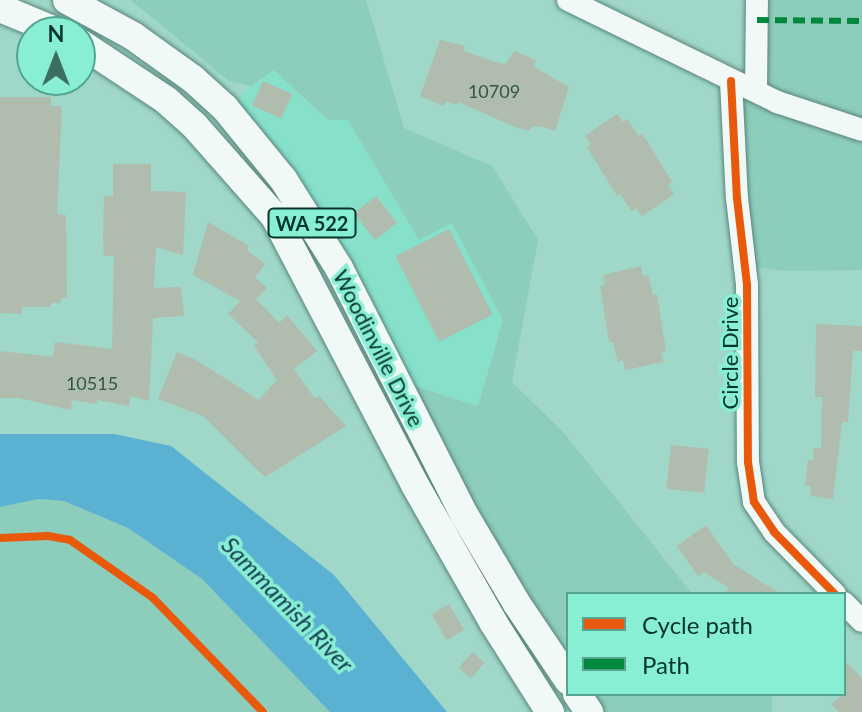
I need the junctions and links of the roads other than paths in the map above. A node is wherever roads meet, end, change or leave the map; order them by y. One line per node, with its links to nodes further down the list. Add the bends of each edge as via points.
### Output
1 (67, 0): 7 (main road, Woodinville Drive / WA 522)
2 (107, 0): 7 (main road)
3 (568, 0): 9 (street)
4 (757, 0): 10 (street)
5 (0, 8): 6 (main road)
6 (19, 16)
7 (133, 36): 15 (main road, Woodinville Drive / WA 522, via 225,108 300,203 339,268 465,516)
8 (96, 54): 16 (main road, Woodinville Drive / WA 522, via 194,125 275,217 415,485)
9 (731, 81): 10 (street); 12 (street, Circle Drive, via 747,285 748,462 754,502 774,532)
10 (756, 91): 11 (street)
11 (862, 130)
12 (833, 592)
13 (846, 605): 14 (street)
14 (862, 621)
15 (566, 677)
16 (550, 712)

